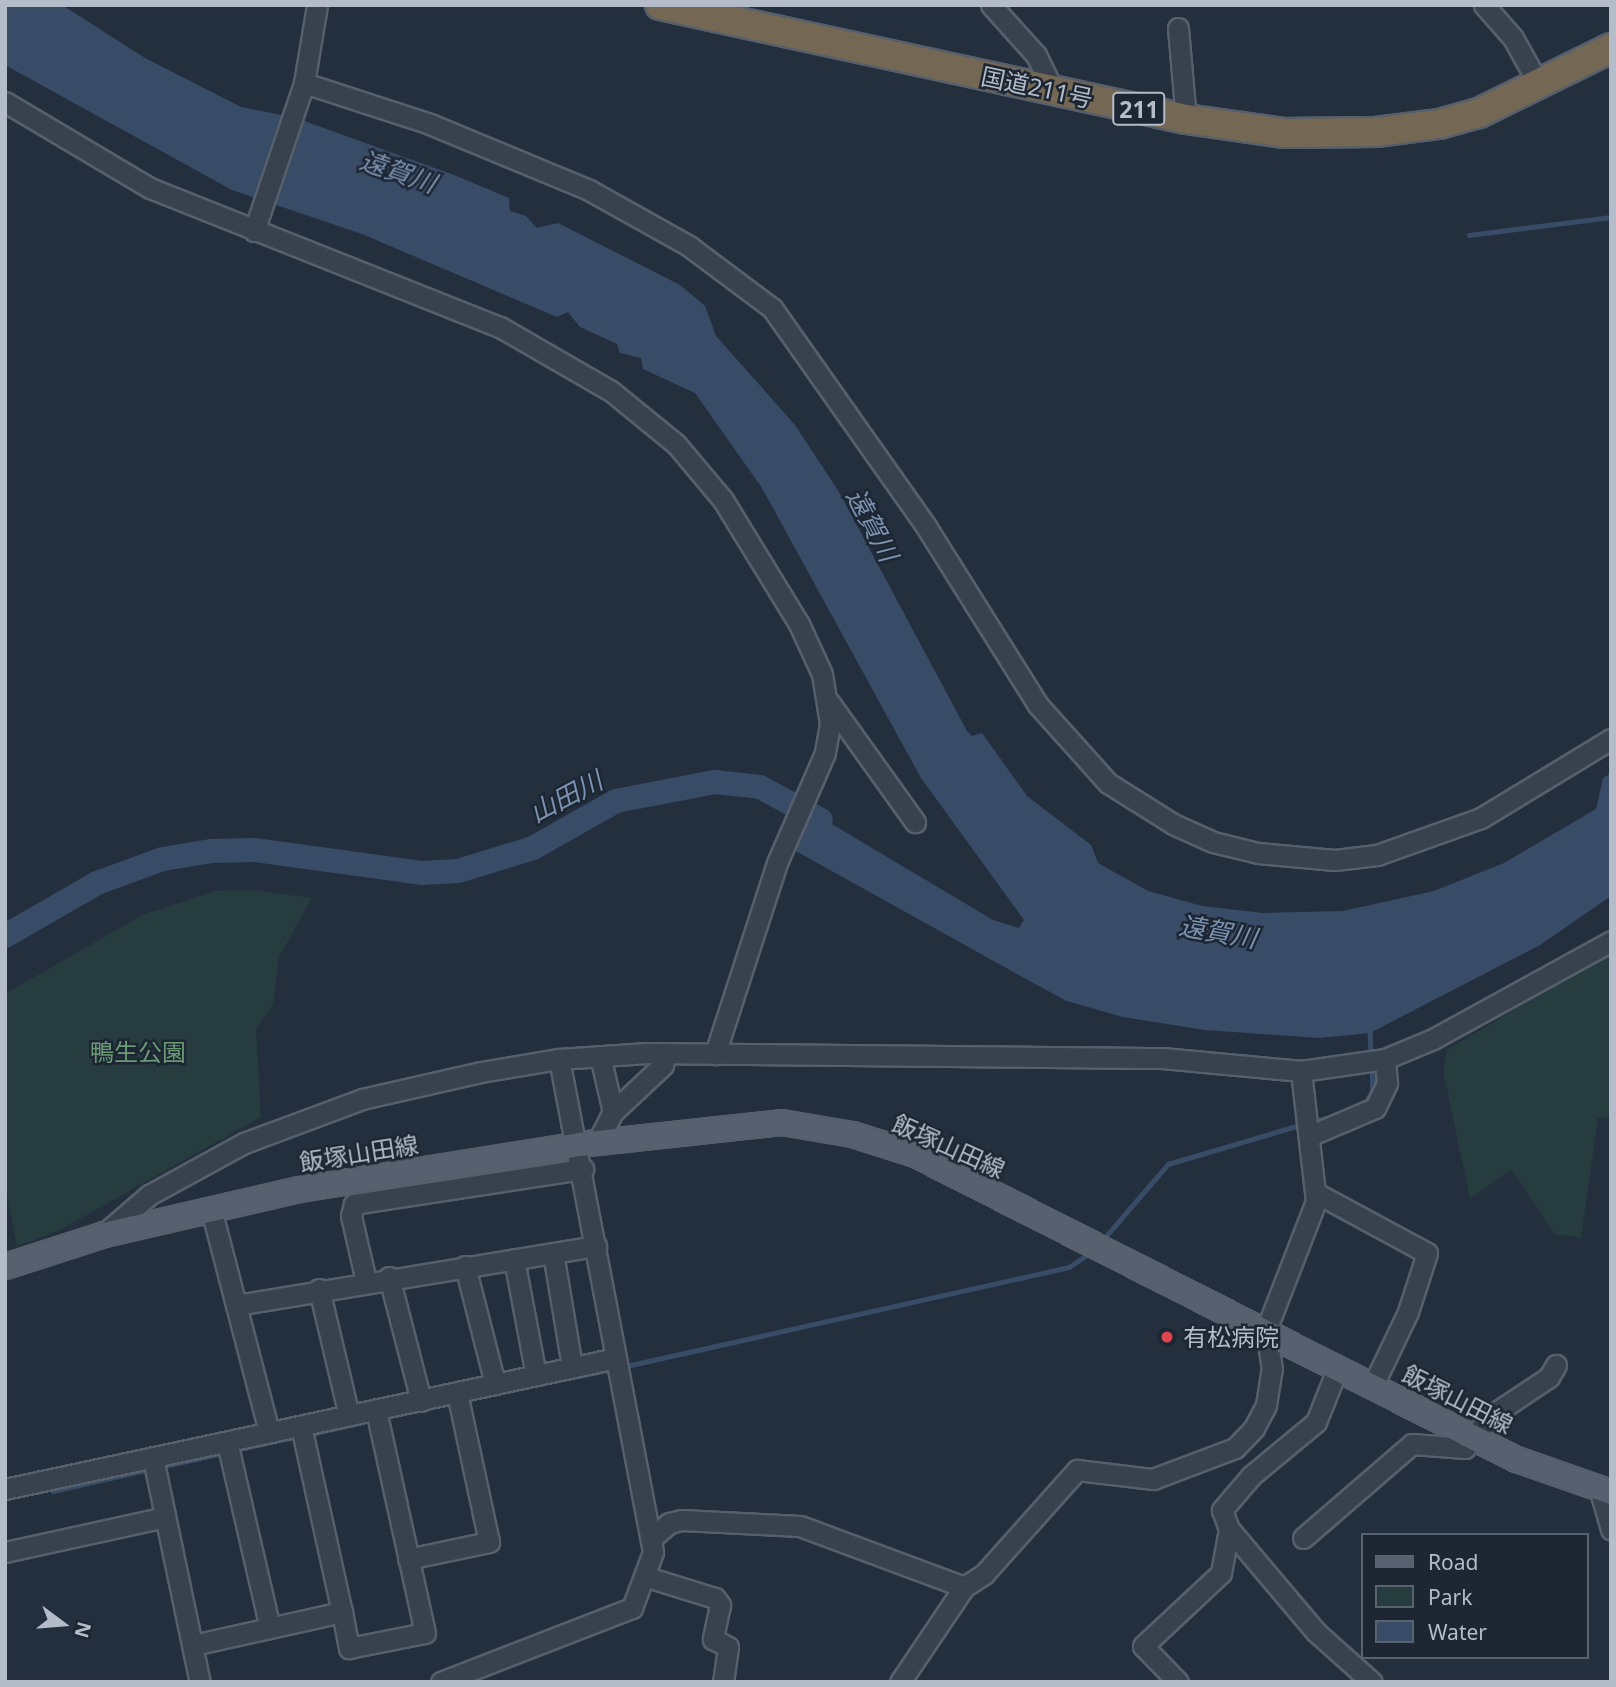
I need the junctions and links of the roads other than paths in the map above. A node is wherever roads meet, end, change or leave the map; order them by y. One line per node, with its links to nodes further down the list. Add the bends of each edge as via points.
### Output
1 (317, 5): 8 (street)
2 (660, 5): 9 (highway, 国道211号 / 211)
3 (991, 5): 9 (street, via 1036,55)
4 (1484, 5): 7 (street, via 1513,38)
5 (1178, 28): 11 (street)
6 (1611, 48): 7 (highway, 国道211号 / 211)
7 (1539, 85): 11 (highway, 国道211号 / 211, via 1479,113 1376,132 1283,133)
8 (303, 87): 12 (street); 14 (street, via 430,124 589,190 689,246 772,307 928,528 998,643 1073,750 1108,783 1173,824 1213,842 1258,853 1335,860 1377,855 1481,818)
9 (1052, 90): 11 (highway, 国道211号 / 211)
10 (5, 102): 12 (street, via 150,188)
11 (1186, 119)
12 (255, 228): 13 (street, via 500,327 611,391 676,444 767,565 799,624)
13 (829, 702): 15 (street); 18 (street, via 825,753 777,863)
14 (1611, 739)
15 (915, 822)
16 (1611, 942): 21 (street, via 1433,1039)
17 (666, 1053): 18 (street); 19 (street); 23 (street, via 663,1065)
18 (715, 1054): 22 (street, via 1162,1058)
19 (600, 1056): 20 (street); 23 (street)
20 (559, 1059): 25 (street); 29 (street, via 362,1099 299,1121 244,1143 149,1195)
21 (1385, 1059): 22 (street); 24 (street, via 1387,1083 1375,1108)
22 (1301, 1071): 24 (street)
23 (613, 1112): 25 (street)
24 (1308, 1127): 27 (street)
25 (588, 1142): 26 (street); 28 (main road, 飯塚山田線); 39 (main road, 飯塚山田線, via 781,1122 852,1134 915,1154)
26 (583, 1170): 30 (street); 36 (street, via 354,1204 351,1216)
27 (1316, 1193): 39 (street, via 1315,1210); 46 (street, via 1427,1253 1408,1312)
28 (211, 1209): 29 (main road, 飯塚山田線); 38 (street)
29 (104, 1234): 33 (main road, 飯塚山田線)
30 (596, 1246): 31 (street); 40 (street)
31 (553, 1253): 32 (street); 42 (street)
32 (514, 1259): 34 (street); 44 (street)
33 (5, 1266)
34 (465, 1266): 35 (street); 45 (street)
35 (389, 1277): 36 (street); 48 (street)
36 (366, 1281): 37 (street)
37 (319, 1289): 38 (street); 50 (street)
38 (236, 1305): 52 (street)
39 (1266, 1330): 43 (main road, 飯塚山田線); 66 (street, via 1272,1369 1266,1405 1235,1448 1153,1479 1077,1470 984,1574)
40 (616, 1358): 42 (street); 61 (street)
41 (1556, 1365): 53 (street, via 1549,1377 1489,1417)
42 (572, 1367): 44 (street)
43 (1338, 1367): 46 (main road, 飯塚山田線); 60 (street, via 1316,1422 1251,1476 1222,1510)
44 (536, 1375): 45 (street)
45 (495, 1384): 47 (street)
46 (1373, 1385): 53 (main road, 飯塚山田線)
47 (457, 1393): 48 (street); 64 (street, via 489,1542)
48 (421, 1401): 49 (street)
49 (376, 1410): 50 (street); 64 (street)
50 (349, 1416): 51 (street)
51 (300, 1426): 52 (street); 67 (street)
52 (270, 1432): 54 (street)
53 (1476, 1438): 57 (main road, 飯塚山田線); 62 (street, via 1465,1448 1449,1450 1412,1444)
54 (228, 1442): 55 (street); 68 (street)
55 (153, 1458): 56 (street); 58 (street)
56 (5, 1489)
57 (1605, 1492): 59 (street)
58 (166, 1517): 63 (street); 69 (street)
59 (1611, 1528)
60 (1229, 1529): 74 (street, via 1221,1573 1143,1646); 75 (street, via 1316,1632)
61 (653, 1537): 65 (street); 66 (street, via 669,1523 682,1520 800,1526)
62 (1303, 1538)
63 (5, 1552)
64 (408, 1559): 67 (street, via 425,1633 349,1648)
65 (647, 1577): 71 (street, via 632,1608 620,1615); 72 (street, via 715,1598 722,1612 713,1639 730,1655)
66 (964, 1587): 73 (street)
67 (342, 1612): 68 (street)
68 (270, 1628): 69 (street)
69 (193, 1645): 70 (street)
70 (200, 1682)
71 (441, 1682)
72 (723, 1682)
73 (900, 1682)
74 (1178, 1682)
75 (1372, 1682)

